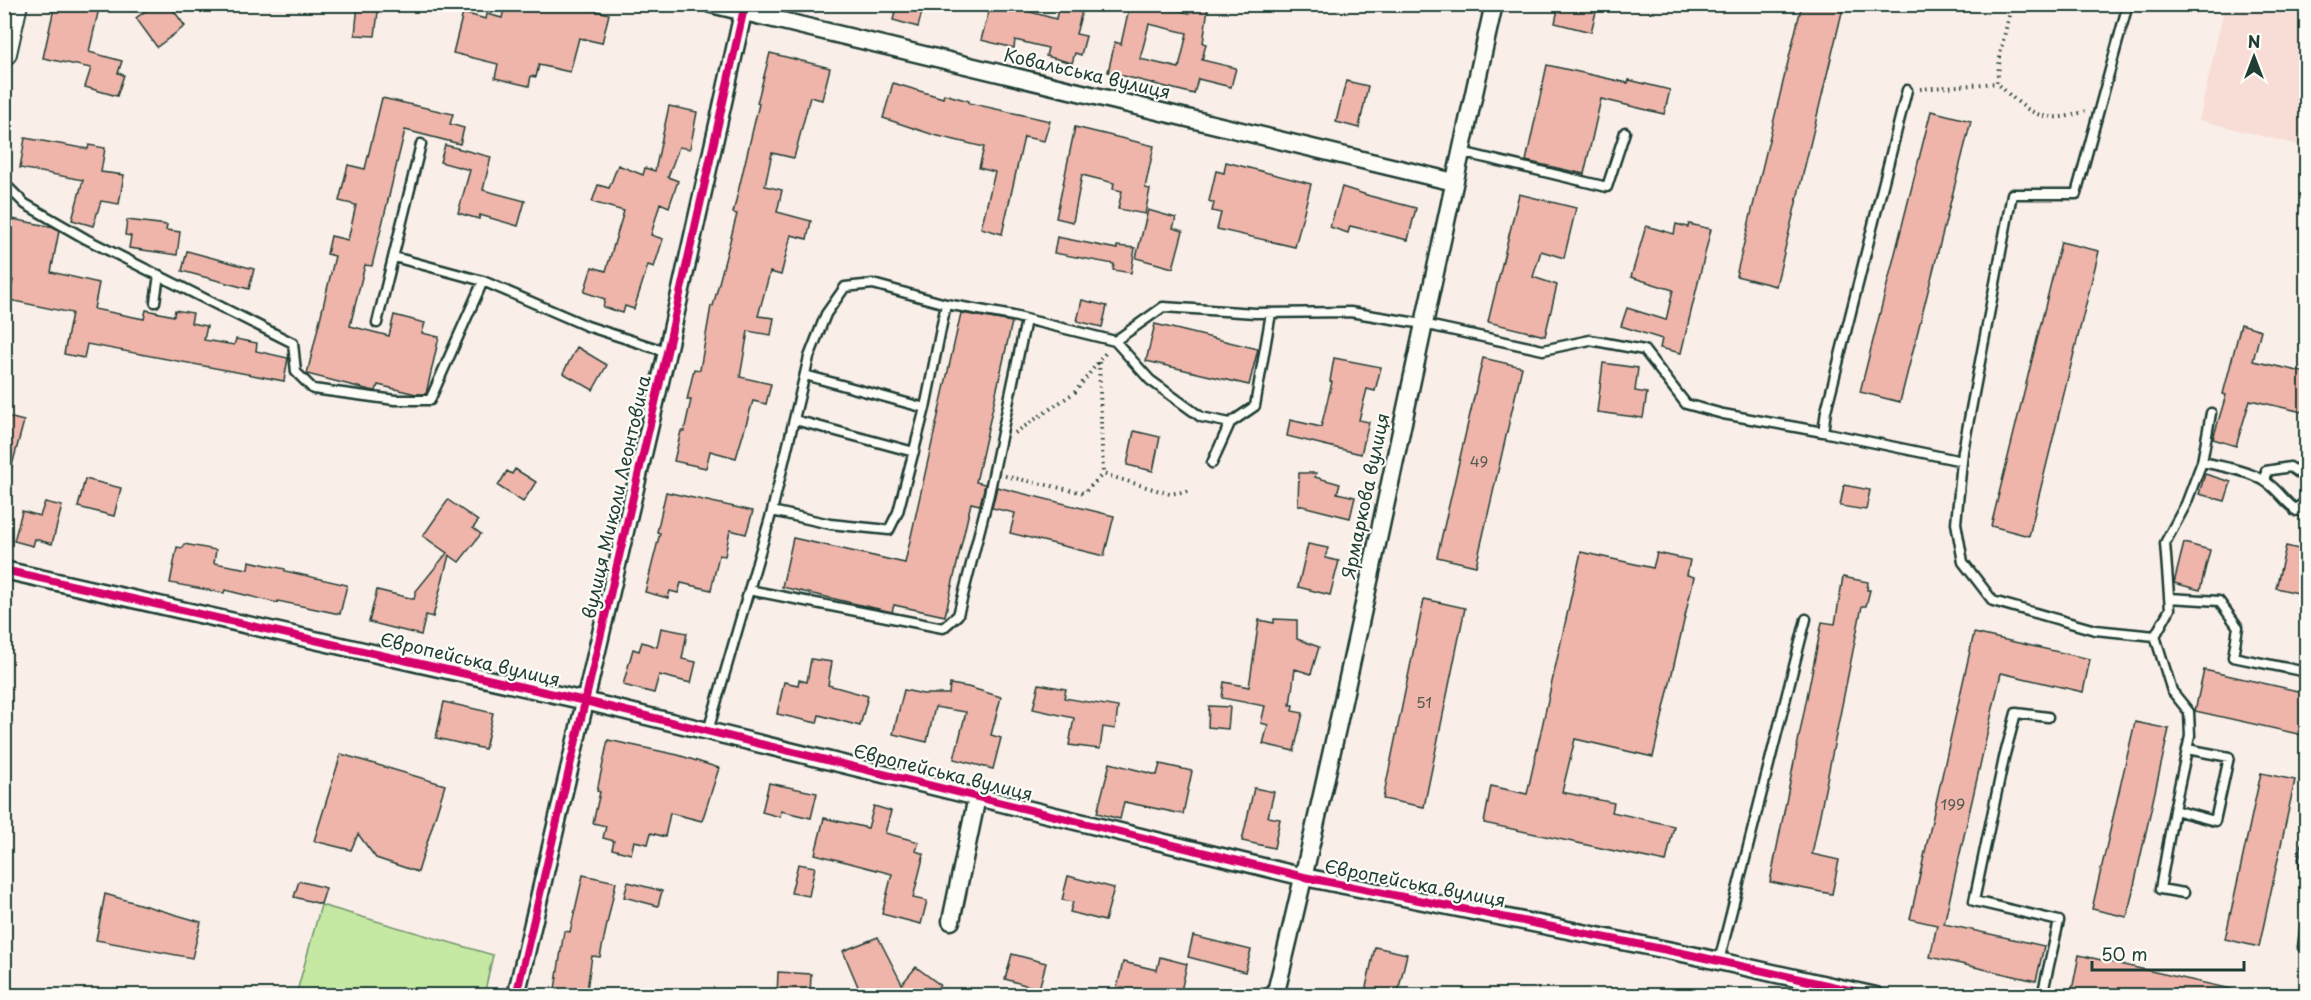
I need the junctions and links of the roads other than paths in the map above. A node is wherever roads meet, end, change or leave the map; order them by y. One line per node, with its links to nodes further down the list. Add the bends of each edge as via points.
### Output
1 (15, 4): 6 (main road)
2 (711, 4): 5 (street, Ковальська вулиця)
3 (1494, 4): 10 (street, Ярмаркова вулиця)
4 (2128, 4): 31 (lane, via 2076,194 2012,194)
5 (744, 8): 11 (street, Ковальська вулиця); 23 (street, вулиця Миколи Леонтовича)
6 (4, 53)
7 (1908, 90): 29 (lane)
8 (1625, 132): 10 (lane, via 1607,187)
9 (421, 144): 13 (lane)
10 (1461, 152): 11 (street, Ярмаркова вулиця)
11 (1454, 182): 21 (street, Ярмаркова вулиця)
12 (4, 183): 14 (lane, via 25,204)
13 (394, 257): 15 (lane); 20 (lane)
14 (159, 275): 15 (lane, via 293,343 296,372 313,389 395,400 430,400); 16 (lane)
15 (483, 281): 23 (lane, via 587,326)
16 (154, 302)
17 (946, 304): 19 (lane); 24 (lane, via 873,284 845,286 826,314); 25 (lane)
18 (1271, 313): 21 (lane, via 1350,312); 22 (lane, via 1163,307); 28 (lane, via 1255,406)
19 (1026, 320): 22 (lane); 41 (lane, via 958,615 943,628)
20 (377, 323)
21 (1423, 324): 29 (lane, via 1543,350 1590,340 1644,350 1686,404); 53 (street, Ярмаркова вулиця)
22 (1115, 341): 28 (lane, via 1150,380 1201,417)
23 (667, 352): 46 (street, вулиця Миколи Леонтовича)
24 (805, 375): 25 (lane); 27 (lane)
25 (925, 408): 30 (lane)
26 (2211, 413): 32 (lane)
27 (795, 420): 30 (lane); 37 (lane)
28 (1230, 423): 33 (lane)
29 (1823, 432): 31 (lane)
30 (914, 452): 37 (lane, via 898,512 889,530 830,524)
31 (1962, 461): 44 (lane, via 1956,523 1963,562 1993,601 2095,630)
32 (2202, 462): 35 (lane); 42 (lane, via 2165,543)
33 (1212, 463)
34 (2307, 478): 35 (lane, via 2290,467 2266,471)
35 (2266, 482): 38 (lane)
36 (2307, 500): 38 (lane)
37 (772, 511): 41 (lane)
38 (2295, 511): 39 (lane)
39 (2307, 513)
40 (4, 570): 46 (street, Європейська вулиця)
41 (749, 590): 48 (lane)
42 (2169, 598): 44 (lane, via 2170,609); 45 (lane, via 2219,601 2238,627 2233,657)
43 (1806, 620): 59 (lane)
44 (2155, 636): 49 (lane, via 2172,691 2189,712)
45 (2307, 672)
46 (585, 701): 48 (street, Європейська вулиця); 60 (street, вулиця Миколи Леонтовича)
47 (2048, 717): 63 (lane, via 2016,713 1974,902 2059,921)
48 (708, 731): 50 (street, Європейська вулиця)
49 (2187, 749): 51 (lane); 51 (lane, via 2229,757 2215,821)
50 (976, 797): 53 (street, Європейська вулиця); 56 (street)
51 (2174, 810): 55 (lane, via 2160,889)
52 (2307, 847): 54 (lane)
53 (1304, 877): 59 (street, Європейська вулиця); 61 (street, Ярмаркова вулиця)
54 (2307, 877)
55 (2184, 893)
56 (951, 921)
57 (2307, 923): 58 (lane, via 2303,947)
58 (2307, 948)
59 (1719, 961): 62 (street, Європейська вулиця)
60 (516, 996)
61 (1275, 996)
62 (1876, 996)
63 (2042, 996)

